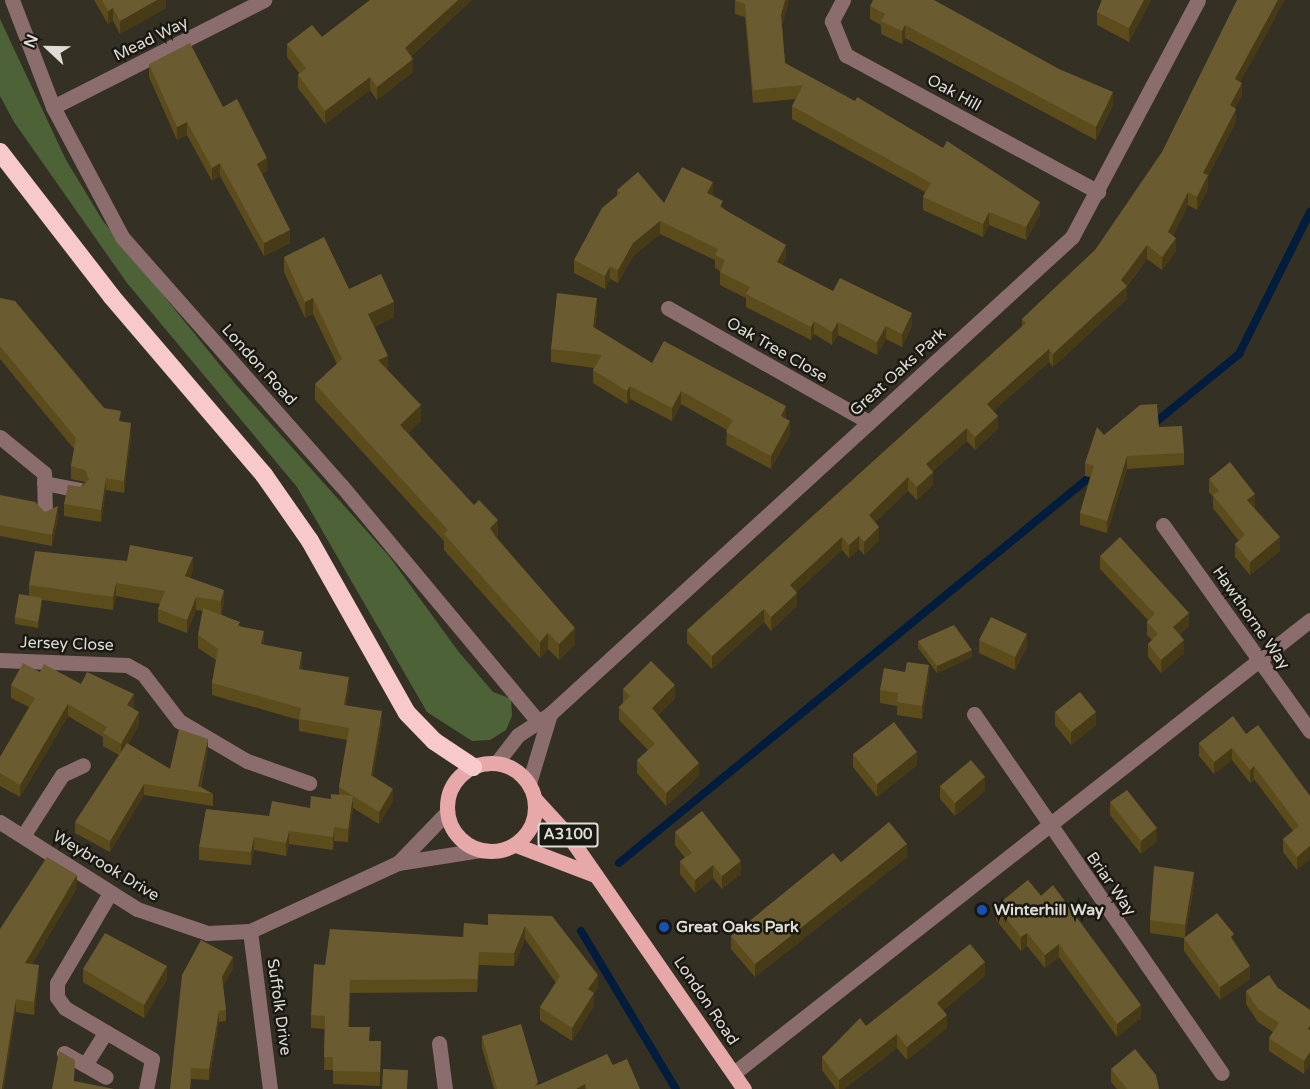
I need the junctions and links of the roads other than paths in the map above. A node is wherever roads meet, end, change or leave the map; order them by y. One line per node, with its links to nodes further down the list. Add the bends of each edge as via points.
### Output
1 (12, 0): 5 (street, London Road)
2 (264, 0): 5 (street, Mead Way)
3 (843, 0): 7 (street, Oak Hill, via 832,21 846,55)
4 (1198, 0): 7 (street, Great Oaks Park)
5 (53, 107): 19 (street, London Road, via 122,237)
6 (0, 152): 23 (highway, via 112,297 264,475 310,541 407,713 434,741)
7 (1098, 192): 9 (street, Great Oaks Park, via 1072,237)
8 (668, 308): 9 (street, Oak Tree Close)
9 (869, 423): 19 (street, Great Oaks Park)
10 (0, 437): 11 (street, via 44,473)
11 (44, 483): 12 (street); 13 (street)
12 (79, 490)
13 (45, 513)
14 (1163, 525): 17 (street, Hawthorne Way)
15 (1310, 620): 17 (street)
16 (0, 660): 24 (street, Jersey Close, via 127,665 143,674 179,721 247,761)
17 (1259, 661): 20 (street, Hawthorne Way); 29 (street)
18 (974, 714): 29 (street, Briar Way)
19 (543, 717): 21 (street, Great Oaks Park); 25 (street)
20 (1310, 731)
21 (497, 762): 23 (main road); 25 (main road)
22 (83, 765): 30 (street, via 62,775)
23 (473, 767): 27 (main road, via 453,785)
24 (309, 783)
25 (529, 783): 26 (main road)
26 (536, 799): 31 (main road, via 535,817); 34 (main road, London Road / A3100)
27 (447, 812): 32 (main road, via 454,834); 33 (street, Weybrook Drive)
28 (0, 822): 30 (street, Weybrook Drive)
29 (1049, 826): 41 (street); 42 (street, Briar Way)
30 (23, 836): 35 (street, Weybrook Drive)
31 (516, 845): 32 (main road); 34 (main road, A3100)
32 (480, 850): 33 (street, Weybrook Drive)
33 (398, 863): 36 (street, Weybrook Drive)
34 (595, 875): 41 (main road, London Road / A3100)
35 (110, 893): 36 (street, Weybrook Drive, via 184,927 207,933); 37 (street, via 57,982 57,997 65,1008)
36 (250, 931): 45 (street, Suffolk Drive)
37 (106, 1032): 40 (street); 44 (street, via 152,1059)
38 (439, 1043): 46 (street)
39 (63, 1053): 40 (street)
40 (85, 1065): 43 (street)
41 (734, 1073): 47 (main road, London Road / A3100)
42 (1222, 1073)
43 (106, 1077)
44 (146, 1089)
45 (270, 1089)
46 (445, 1089)
47 (744, 1089)

